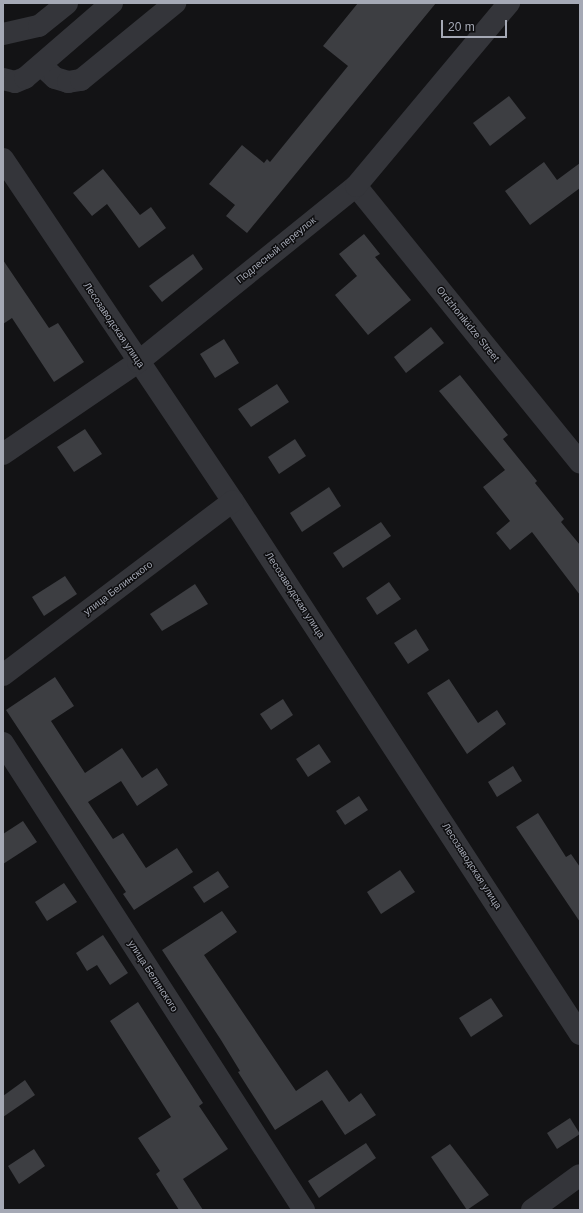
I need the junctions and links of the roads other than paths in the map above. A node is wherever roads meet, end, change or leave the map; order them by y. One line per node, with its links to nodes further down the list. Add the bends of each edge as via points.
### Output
1 (67, 3): 5 (street, via 39,26)
2 (112, 3): 6 (street)
3 (175, 3): 6 (street, via 81,80 68,82 55,78)
4 (509, 3): 9 (street, Подлесный переулок)
5 (3, 34)
6 (41, 65): 7 (street, via 15,82)
7 (3, 79)
8 (3, 159): 10 (street, Лесозаводская улица)
9 (356, 186): 10 (street, Подлесный переулок); 12 (street, Ordzhonikidze Street)
10 (138, 362): 11 (street, Подлесный переулок); 13 (street, Лесозаводская улица)
11 (3, 454)
12 (580, 463)
13 (233, 501): 14 (street, улица Белинского); 16 (street, Лесозаводская улица)
14 (3, 675)
15 (3, 743): 18 (street, улица Белинского)
16 (580, 1034)
17 (580, 1175): 19 (street)
18 (304, 1210)
19 (532, 1210)

